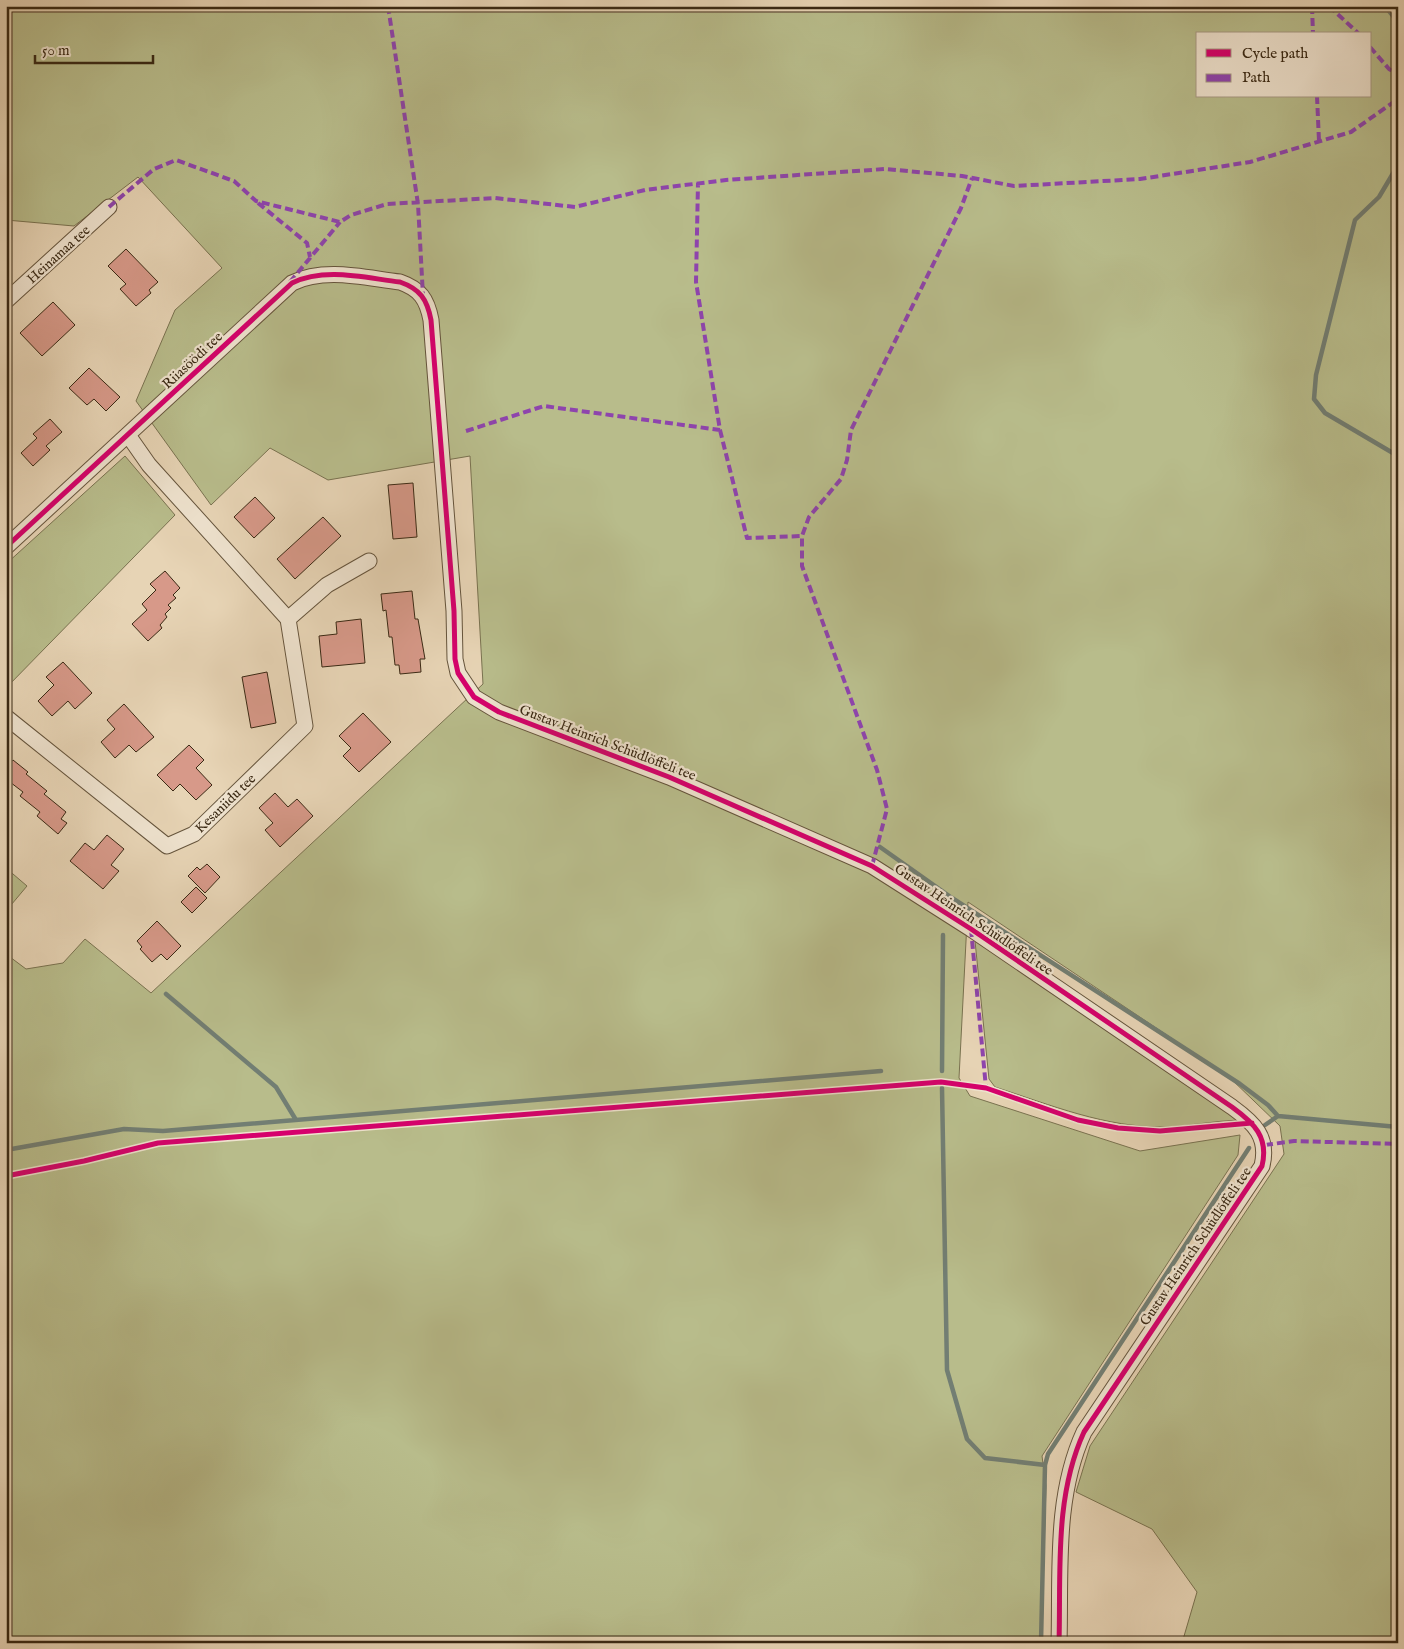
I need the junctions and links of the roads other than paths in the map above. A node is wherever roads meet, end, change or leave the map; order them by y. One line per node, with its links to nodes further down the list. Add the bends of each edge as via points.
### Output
1 (109, 207): 3 (street, Heinamaa tee)
2 (423, 296): 4 (street, Riiasöödi tee, via 400,282 327,274 301,279 283,291); 9 (street, Gustav Heinrich Schüdlöffeli tee, via 431,320 455,659 458,673 474,697 499,712 703,791 840,850 886,874 1232,1107 1252,1123 1265,1145 1258,1172 1084,1432 1074,1453 1062,1517)
3 (6, 301)
4 (128, 435): 5 (street, Riiasöödi tee); 7 (street, via 149,465)
5 (6, 547)
6 (369, 561): 7 (street, via 327,585)
7 (288, 620): 8 (street, Kesaniidu tee, via 305,726 194,834 167,846)
8 (6, 717)
9 (1059, 1643)

